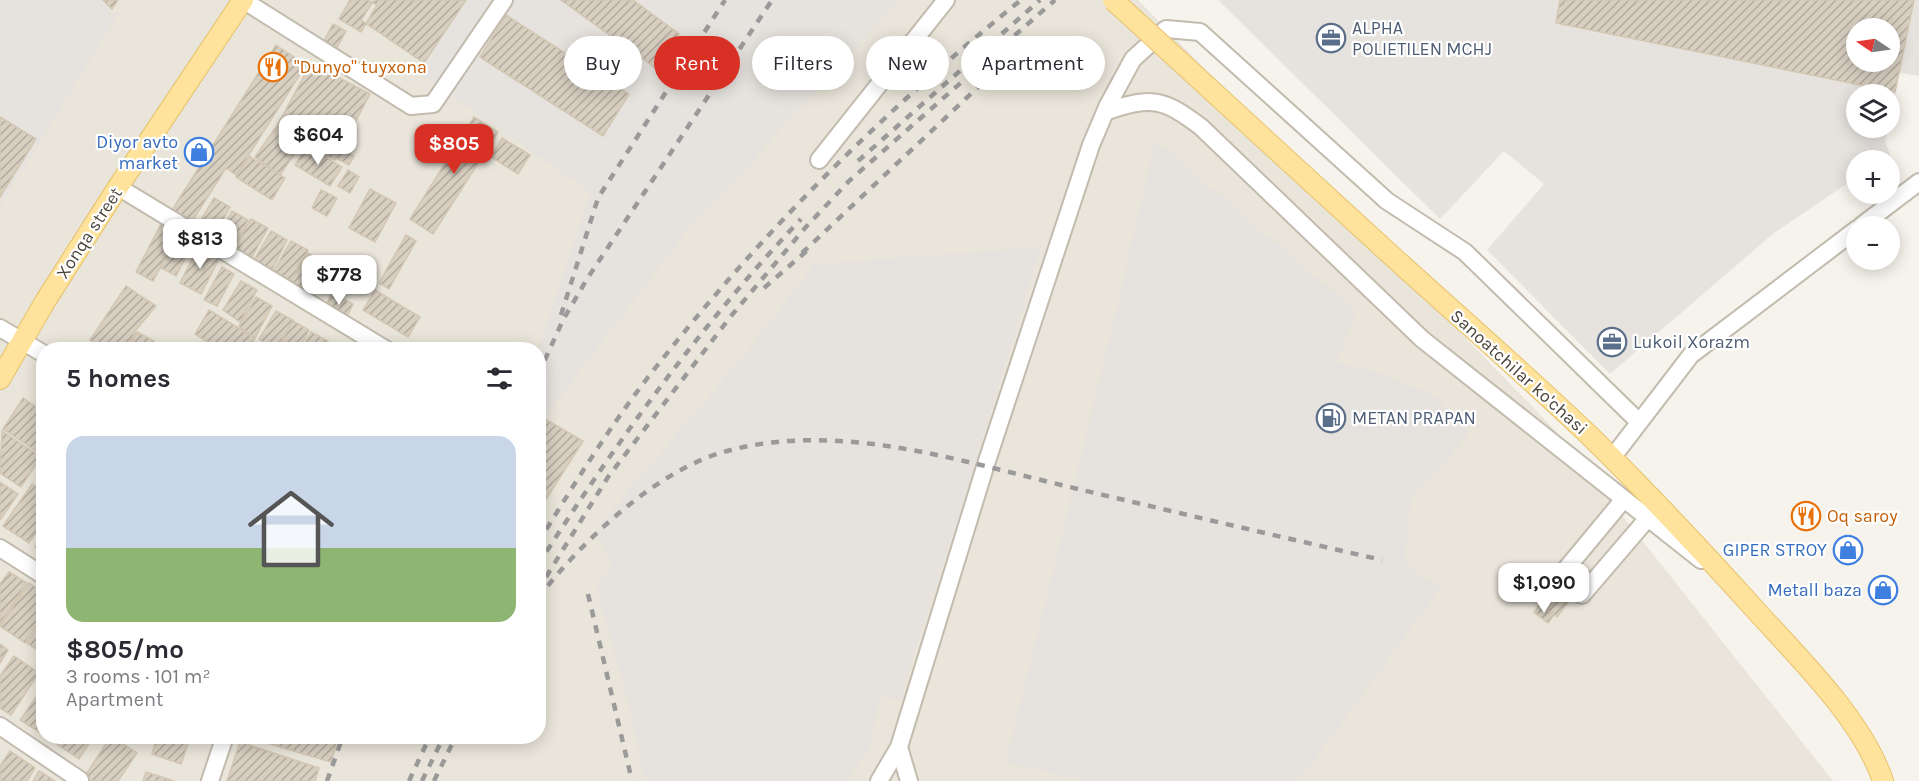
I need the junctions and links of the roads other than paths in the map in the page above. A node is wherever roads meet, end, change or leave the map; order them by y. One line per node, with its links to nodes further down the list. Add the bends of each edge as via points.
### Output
1 (243, 0): 2 (street, via 411,106 422,106 433,104); 8 (main road, Xonqa street)
2 (504, 0)
3 (946, 0): 6 (street)
4 (1113, 0): 17 (main road, Sanoatchilar ko'chasi, bridge)
5 (1105, 112): 16 (street, via 1133,59 1166,29 1200,32 1387,201 1465,252); 18 (street, via 1138,101 1174,107 1202,128 1422,339); 25 (street, via 985,467)
6 (819, 160)
7 (1919, 182): 9 (street)
8 (118, 187): 12 (main road, Xonqa street); 13 (street)
9 (1874, 216)
10 (1846, 237): 16 (street, via 1691,355)
11 (0, 327): 12 (street)
12 (22, 341): 14 (street); 15 (main road, Xonqa street)
13 (374, 342)
14 (36, 349)
15 (0, 379)
16 (1639, 422): 17 (street)
17 (1612, 458): 22 (main road, Sanoatchilar ko'chasi)
18 (1624, 499): 19 (street); 19 (street, via 1561,575 1571,587 1582,595)
19 (1648, 518): 22 (street)
20 (0, 548): 21 (street)
21 (36, 571)
22 (1731, 584): 30 (main road, Sanoatchilar ko'chasi, via 1821,682 1857,732)
23 (0, 726): 26 (street)
24 (222, 744): 27 (street)
25 (898, 747): 28 (street); 29 (street)
26 (80, 780)
27 (210, 781)
28 (879, 781)
29 (909, 781)
30 (1883, 781)

